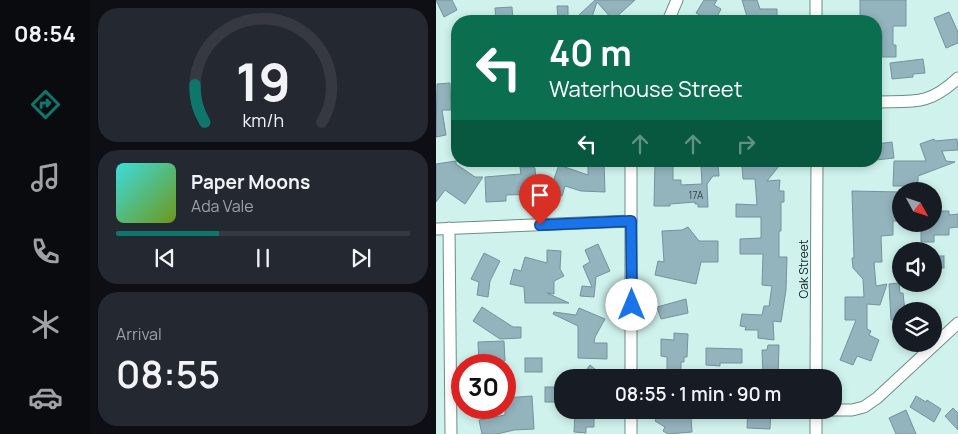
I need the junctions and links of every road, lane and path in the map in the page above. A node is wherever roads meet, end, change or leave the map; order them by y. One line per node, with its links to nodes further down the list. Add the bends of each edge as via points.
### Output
1 (677, 0): 3 (street)
2 (816, 0): 4 (street)
3 (671, 15)
4 (816, 15)
5 (958, 78): 6 (street, via 938,95 925,100)
6 (882, 102)
7 (631, 167): 9 (street)
8 (817, 167): 14 (street, Oak Street)
9 (631, 221): 10 (street); 13 (street)
10 (450, 228): 11 (street); 18 (street)
11 (436, 229)
12 (958, 323): 15 (street, via 878,398 864,407)
13 (632, 369)
14 (816, 369)
15 (842, 410)
16 (631, 419): 19 (street)
17 (816, 419): 20 (street)
18 (451, 434)
19 (631, 434)
20 (816, 434)

